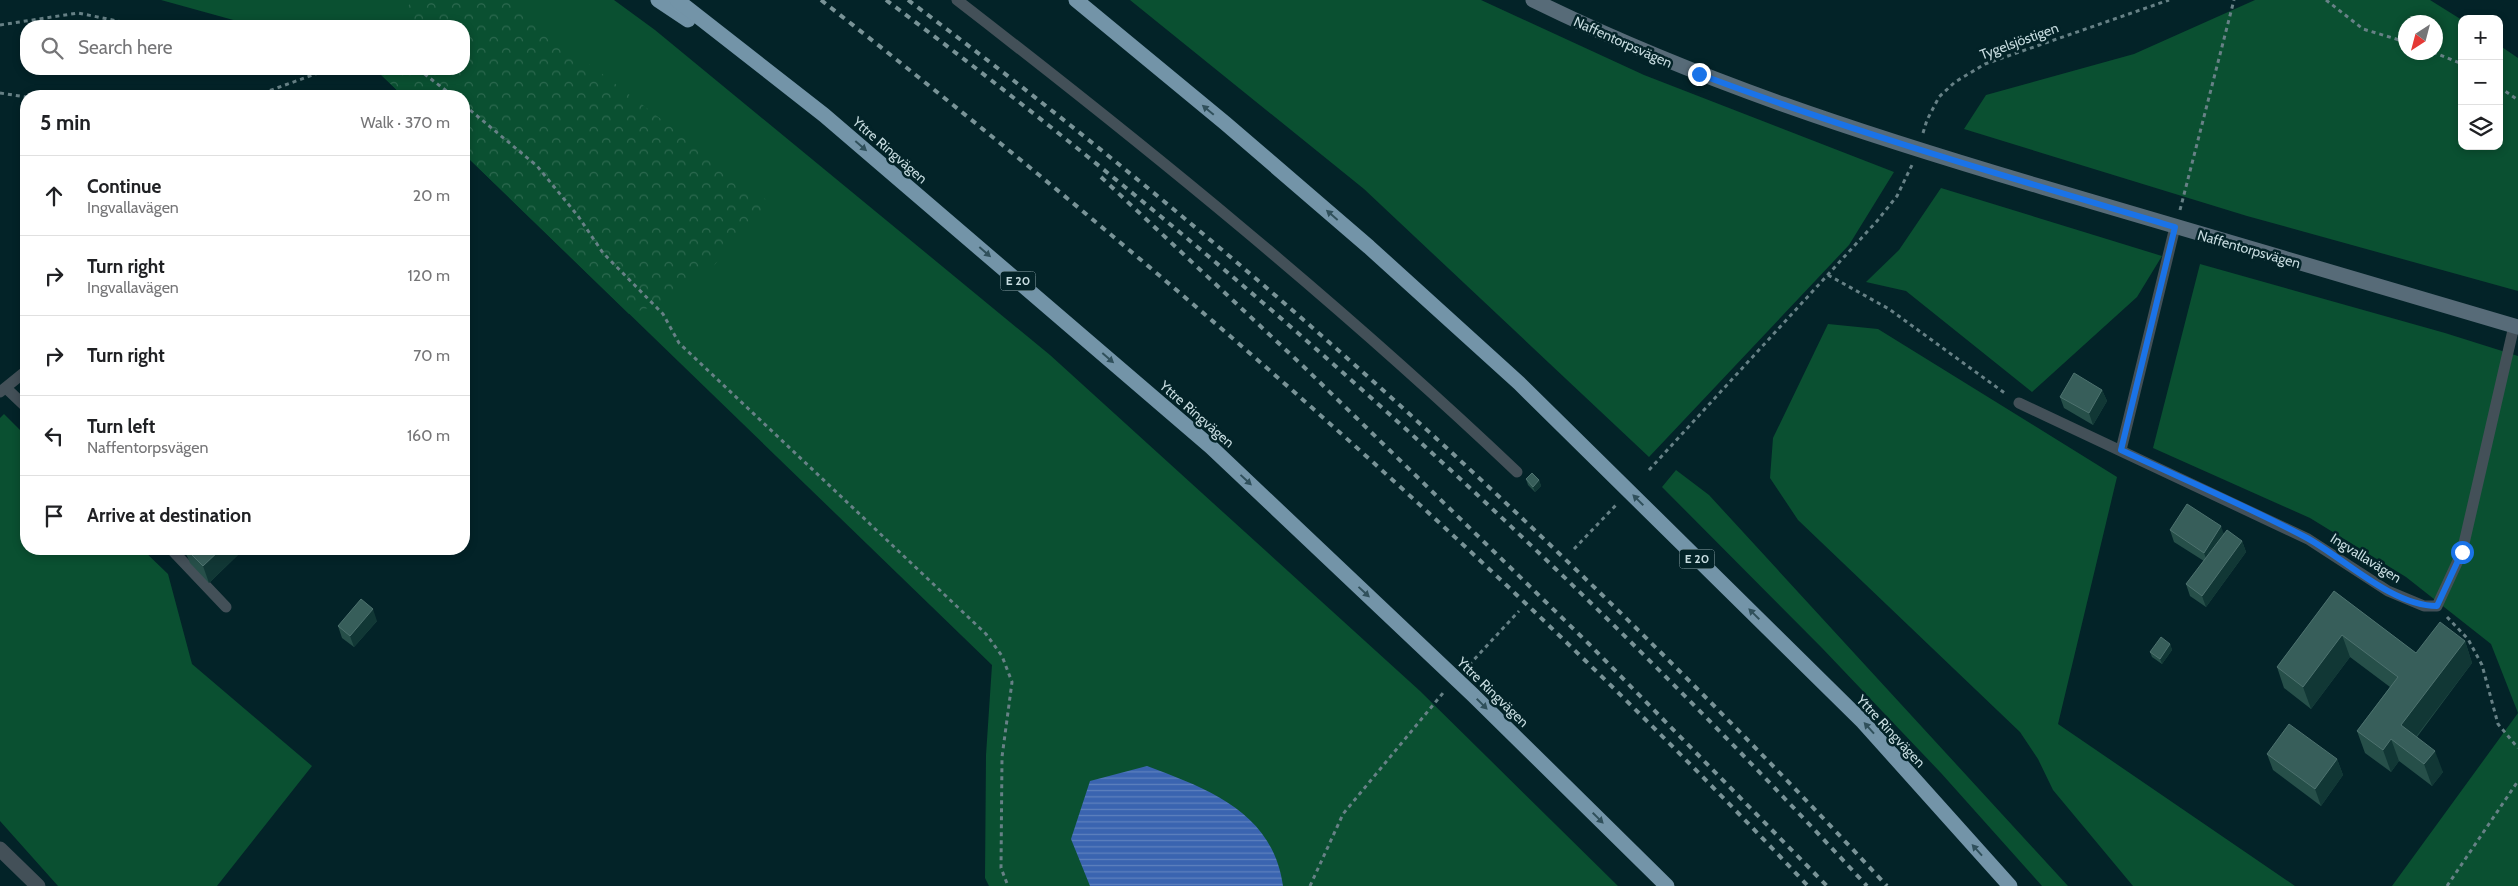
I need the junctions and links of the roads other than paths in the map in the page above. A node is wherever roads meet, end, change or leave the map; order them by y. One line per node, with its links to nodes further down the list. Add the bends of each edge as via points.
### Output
1 (658, 0): 6 (highway)
2 (677, 0): 6 (highway, Yttre Ringvägen / E 20)
3 (957, 0): 14 (lane, via 1210,202 1412,376)
4 (1076, 0): 20 (highway, Yttre Ringvägen / E 20, one-way to 4, via 1863,722 1519,384 1369,247)
5 (1533, 0): 7 (street, Naffentorpsvägen, via 1604,35 1794,110 1918,151)
6 (824, 114): 19 (highway, Yttre Ringvägen / E 20, one-way to 19, via 1210,447 1473,695)
7 (2175, 227): 8 (street, Naffentorpsvägen); 13 (lane)
8 (2516, 327): 13 (lane, Ingvallavägen, via 2462,552 2437,606 2424,606 2388,590 2308,539)
9 (20, 376): 10 (lane)
10 (3, 390): 11 (lane)
11 (20, 403)
12 (2019, 403): 13 (lane, Ingvallavägen)
13 (2121, 450)
14 (1517, 472)
15 (177, 555): 16 (lane)
16 (226, 607)
17 (0, 849): 18 (street)
18 (38, 886)
19 (1667, 886)
20 (2010, 886)

